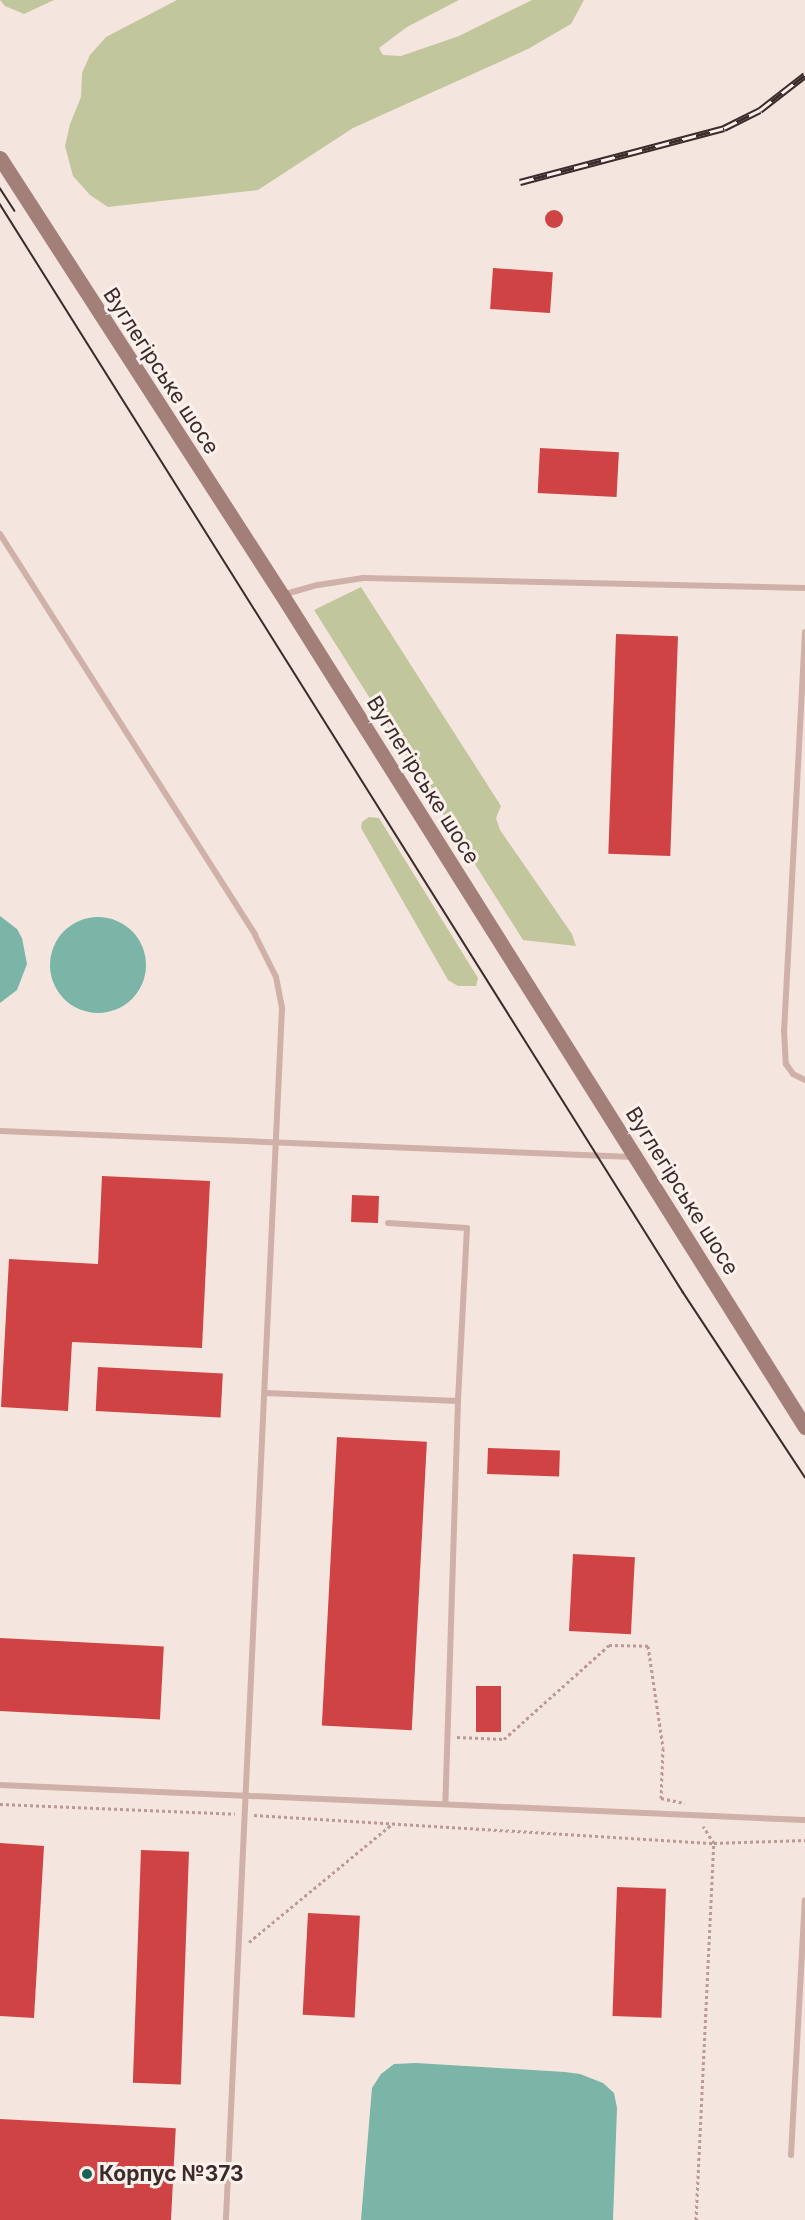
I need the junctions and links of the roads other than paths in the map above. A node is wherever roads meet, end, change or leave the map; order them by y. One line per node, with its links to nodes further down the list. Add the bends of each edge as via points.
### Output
1 (0, 158): 4 (street, Вуглегірське шосе)
2 (0, 534): 8 (lane, via 276,977 282,1008)
3 (805, 588): 4 (lane, via 363,578)
4 (282, 596): 9 (street, Вуглегірське шосе)
5 (805, 632): 6 (lane, via 784,1030 786,1064 793,1074)
6 (805, 1080)
7 (0, 1131): 8 (lane)
8 (278, 1142): 9 (lane); 11 (lane)
9 (636, 1157): 13 (street, Вуглегірське шосе)
10 (388, 1223): 12 (lane, via 467,1228)
11 (265, 1393): 12 (lane); 15 (lane)
12 (458, 1401): 16 (lane)
13 (805, 1428)
14 (0, 1785): 15 (lane)
15 (246, 1796): 16 (lane); 20 (lane)
16 (445, 1804): 17 (lane)
17 (805, 1821)
18 (805, 1900): 19 (lane)
19 (791, 2155)
20 (226, 2220)

